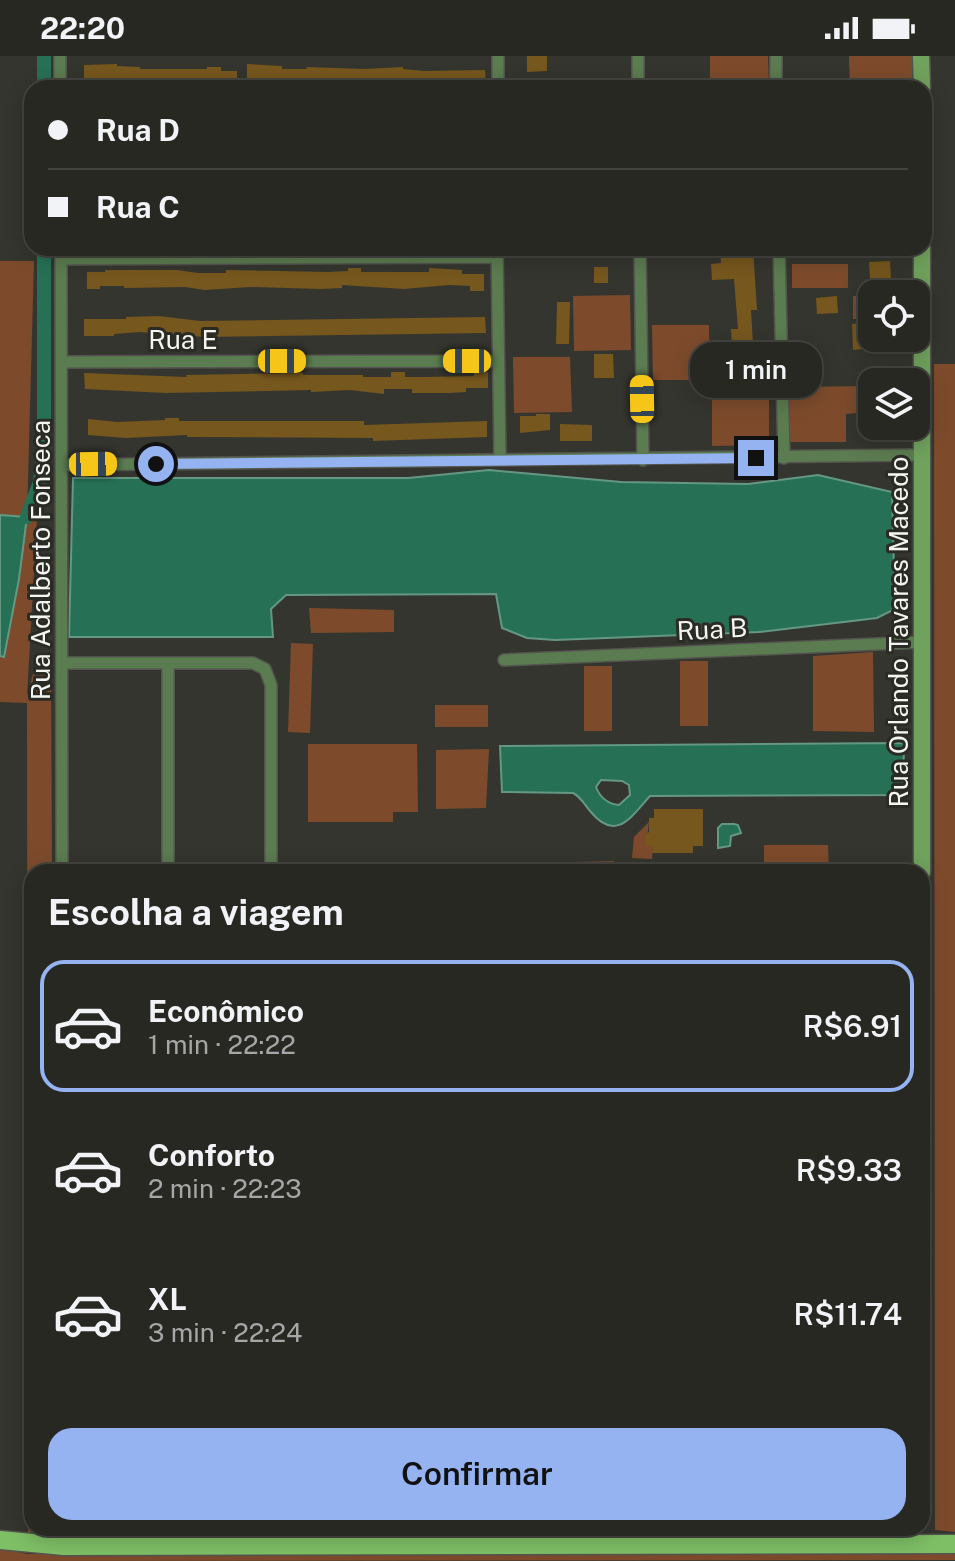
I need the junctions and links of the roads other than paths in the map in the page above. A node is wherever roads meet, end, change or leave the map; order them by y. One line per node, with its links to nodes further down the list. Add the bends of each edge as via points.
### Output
1 (60, 56): 6 (street)
2 (498, 56): 7 (street)
3 (638, 56): 8 (street)
4 (776, 56): 9 (street)
5 (921, 56): 10 (street)
6 (60, 80)
7 (498, 80)
8 (638, 80)
9 (776, 80)
10 (922, 80)
11 (61, 256): 17 (street, Rua Adalberto Fonseca)
12 (497, 256): 16 (street)
13 (640, 256): 21 (street)
14 (779, 256): 19 (street)
15 (922, 256): 18 (street, Rua Orlando Tavares Macedo)
16 (498, 361): 17 (street, Rua E); 20 (street)
17 (61, 362): 22 (street, Rua Adalberto Fonseca)
18 (922, 455): 19 (street); 23 (street, Rua Orlando Tavares Macedo)
19 (784, 458): 21 (street)
20 (500, 459): 21 (street); 22 (street)
21 (643, 460)
22 (62, 465): 25 (street, Rua Adalberto Fonseca)
23 (923, 642): 24 (street, Rua B); 30 (street, Rua Orlando Tavares Macedo)
24 (504, 660)
25 (62, 663): 26 (street); 27 (street, Rua Adalberto Fonseca)
26 (168, 664): 28 (street); 29 (street, via 253,663 265,669 271,685)
27 (62, 864)
28 (168, 864)
29 (271, 864)
30 (922, 864)
31 (538, 1536): 38 (street)
32 (856, 1536): 39 (street)
33 (920, 1536): 39 (main road); 40 (main road)
34 (64, 1537): 35 (main road); 37 (main road)
35 (167, 1537): 36 (main road)
36 (272, 1537): 38 (main road)
37 (0, 1540)
38 (522, 1544): 39 (main road)
39 (865, 1544)
40 (955, 1544)

